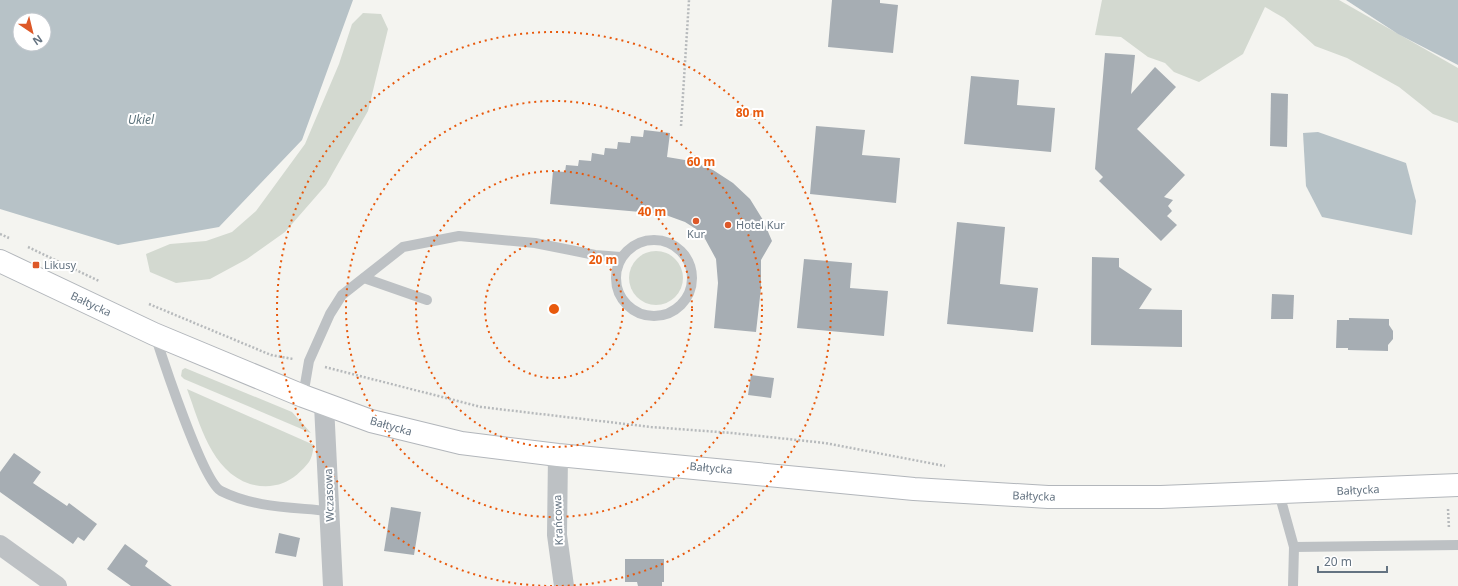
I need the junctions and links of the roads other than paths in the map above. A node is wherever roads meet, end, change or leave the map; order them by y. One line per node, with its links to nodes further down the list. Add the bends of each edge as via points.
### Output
1 (622, 257): 1 (lane, via 630,248 653,239 665,240 676,246 691,266 693,278 691,290 684,302 675,310 663,315 650,316 627,305 619,295 616,282 617,269); 3 (lane, via 595,255 535,243 458,236 403,247)
2 (0, 261): 5 (main road, Bałtycka)
3 (364, 278): 4 (lane); 6 (lane, via 342,295 330,314 308,363)
4 (427, 300)
5 (154, 334): 6 (main road, Bałtycka); 11 (lane, via 203,465 220,490 256,504)
6 (303, 396): 7 (main road, Bałtycka)
7 (324, 405): 8 (main road, Bałtycka, via 420,435 461,443); 11 (street, Wczasowa)
8 (558, 455): 10 (main road, Bałtycka, via 914,489 1011,495 1100,497); 17 (street, Krańcowa, via 557,535)
9 (1458, 485): 10 (main road, Bałtycka)
10 (1279, 493): 14 (lane)
11 (328, 511): 16 (street, Wczasowa)
12 (0, 545): 15 (street)
13 (1458, 545): 14 (lane)
14 (1294, 547): 18 (lane)
15 (57, 586)
16 (333, 586)
17 (564, 586)
18 (1294, 586)

